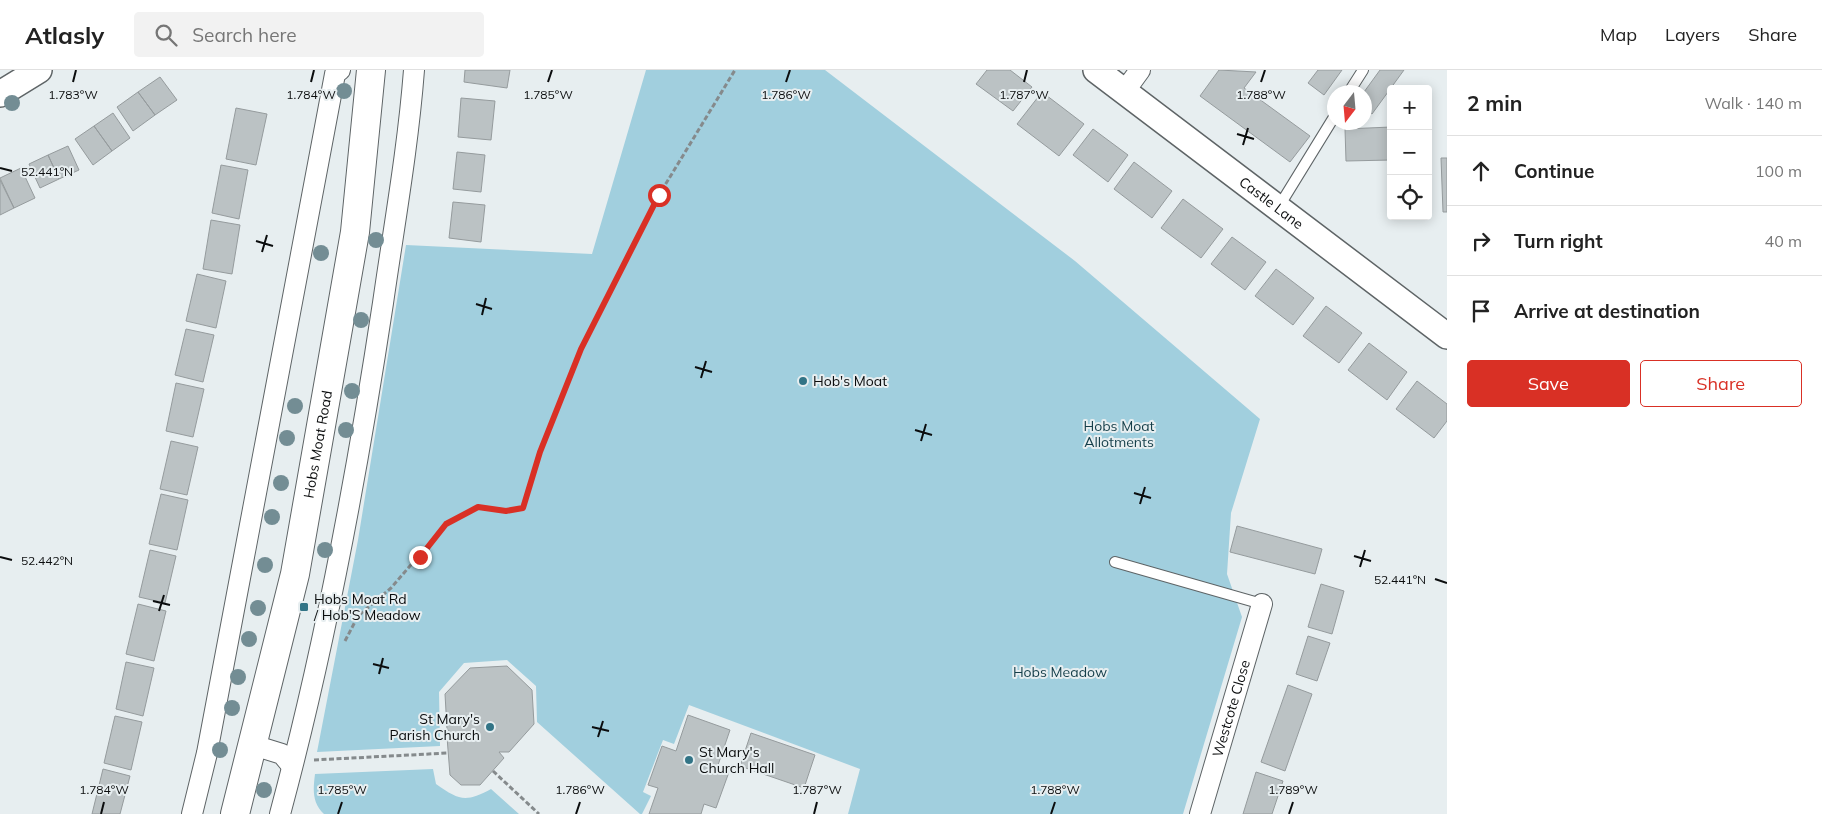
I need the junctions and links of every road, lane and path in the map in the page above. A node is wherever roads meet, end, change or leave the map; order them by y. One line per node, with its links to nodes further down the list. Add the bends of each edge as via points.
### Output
1 (39, 70): 11 (street)
2 (340, 70): 24 (street, via 335,74 207,753)
3 (371, 70): 18 (main road, Hobs Moat Road, via 355,232 326,401 295,574)
4 (414, 70): 21 (street, via 411,116 372,374 340,557)
5 (735, 70): 17 (path, via 659,195 581,349 540,452 523,508 506,511 478,507 446,524 391,588 358,616)
6 (1096, 70): 10 (street, Castle Lane)
7 (1140, 70): 10 (street)
8 (1363, 70): 9 (lane)
9 (1354, 85)
10 (1124, 92): 13 (street, Castle Lane)
11 (0, 94)
12 (1327, 128): 13 (lane)
13 (1278, 209): 14 (street, Castle Lane)
14 (1447, 336)
15 (1115, 562): 16 (lane)
16 (1262, 604): 27 (street, Westcote Close)
17 (342, 647)
18 (253, 744): 21 (street, via 282,754); 25 (main road, Hobs Moat Road)
19 (448, 753): 20 (path)
20 (311, 760)
21 (292, 766): 23 (street)
22 (492, 771): 26 (path)
23 (286, 812)
24 (192, 814)
25 (235, 814)
26 (539, 814)
27 (1200, 814)

